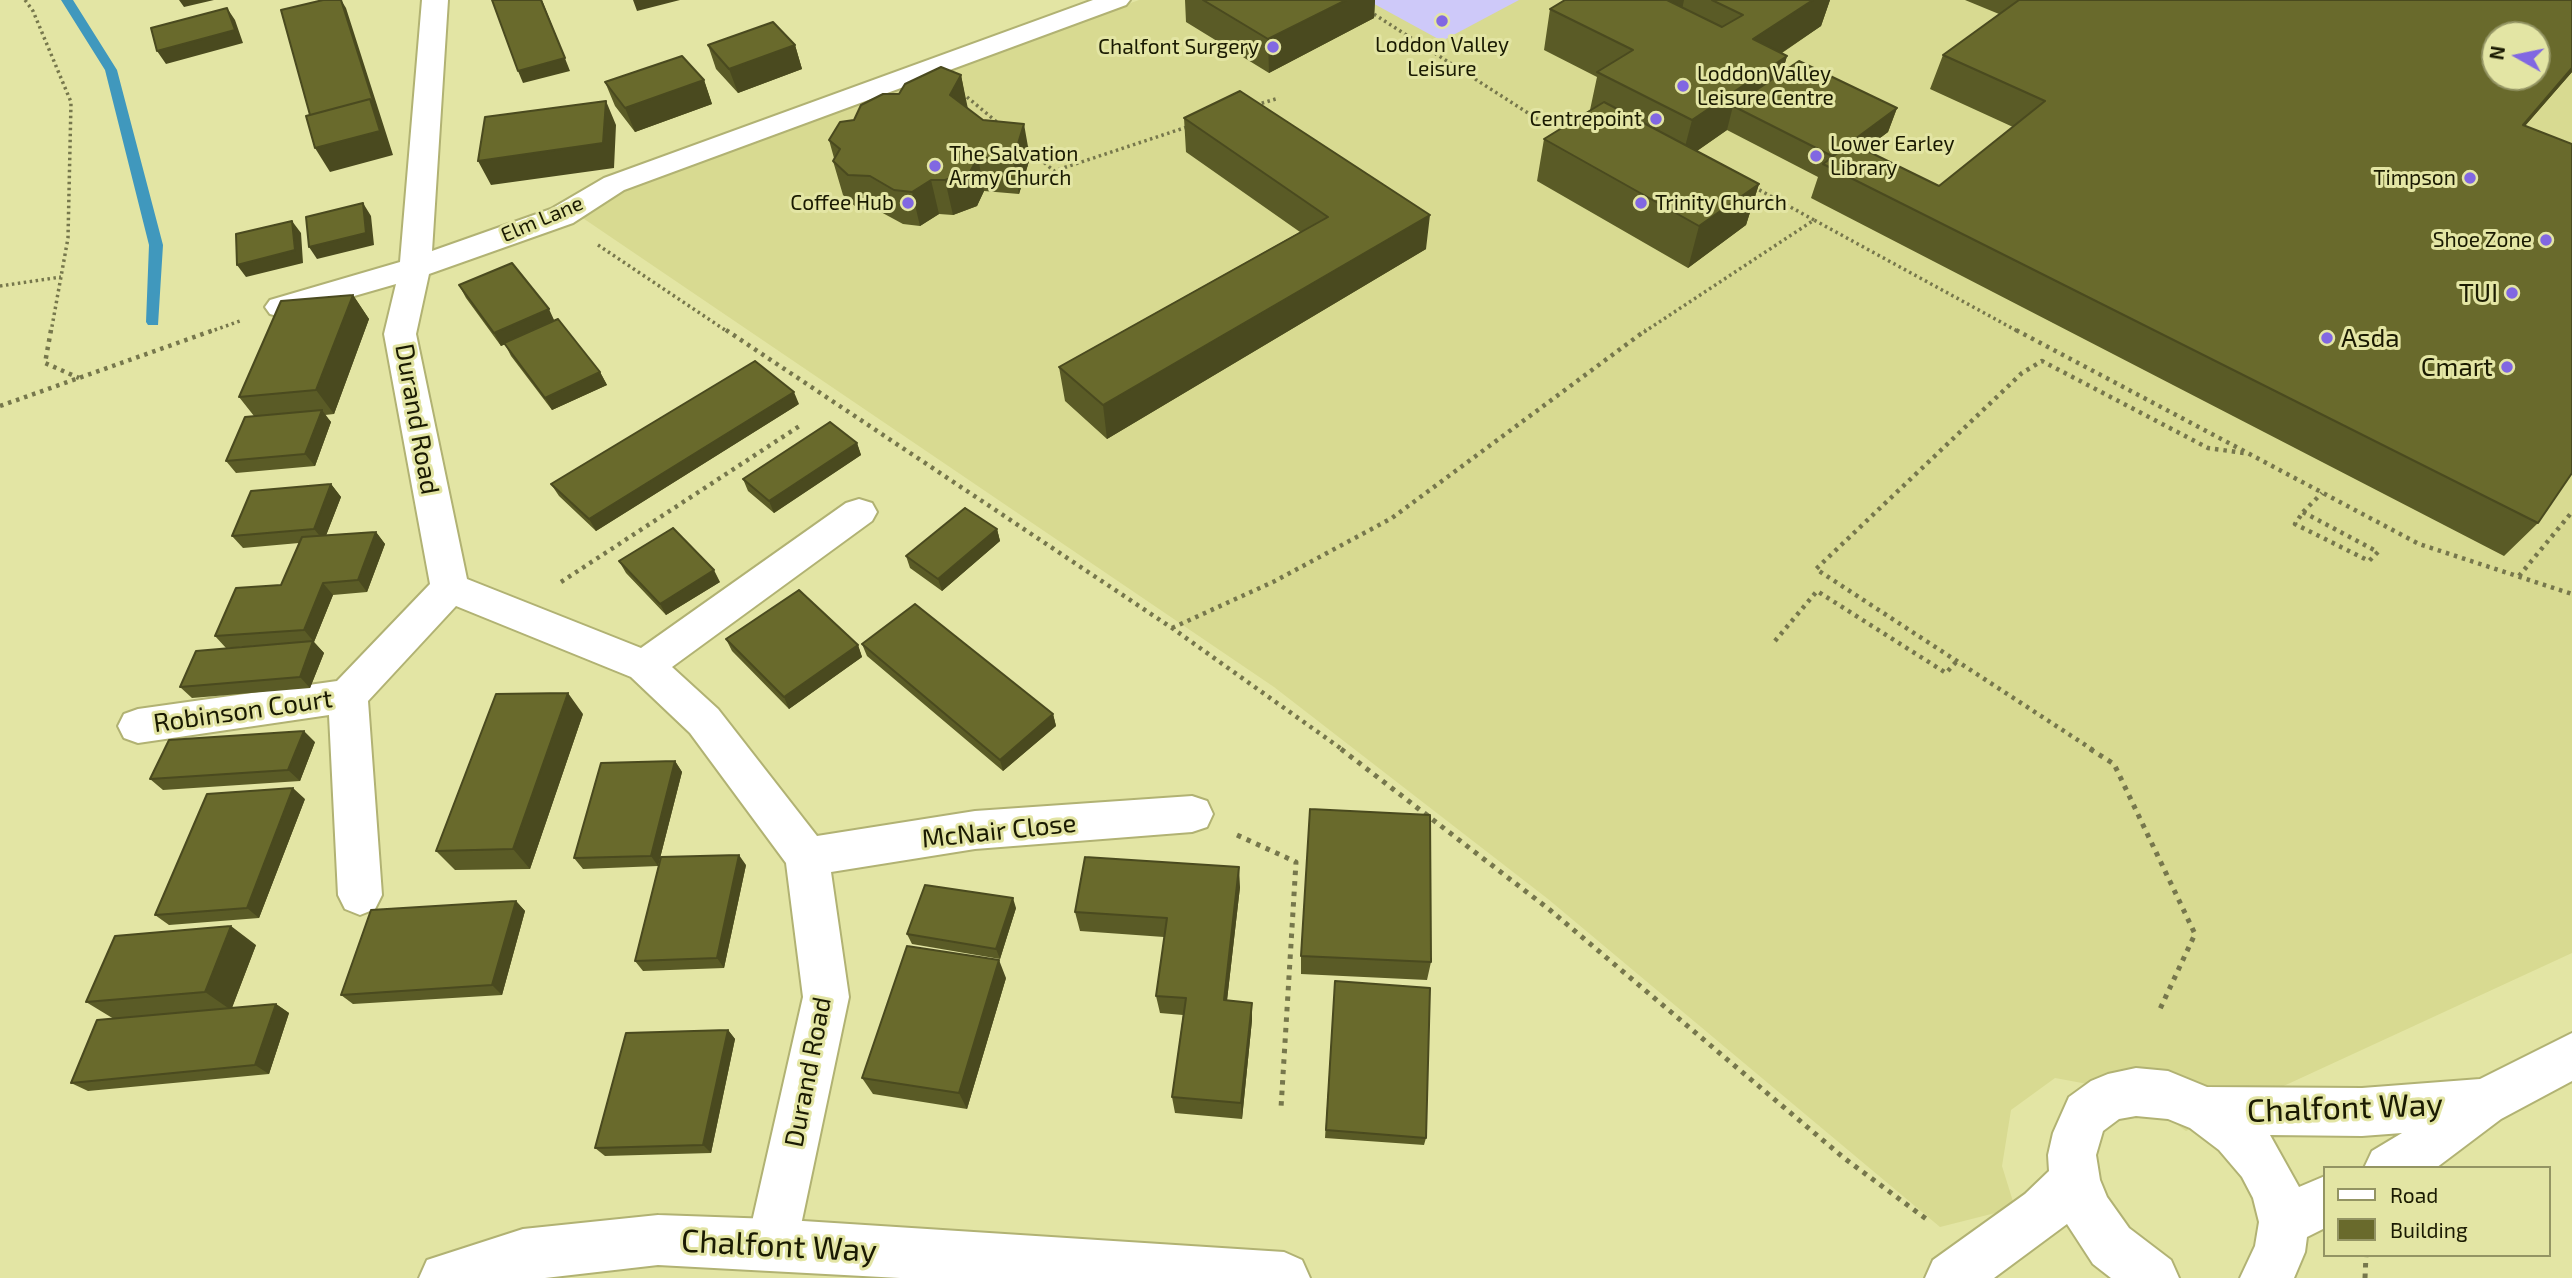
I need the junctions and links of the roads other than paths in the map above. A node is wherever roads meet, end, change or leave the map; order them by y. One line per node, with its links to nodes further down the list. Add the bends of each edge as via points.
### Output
1 (435, 0): 3 (street, Durand Road)
2 (1117, 0): 3 (street, Elm Lane, via 614,184 562,216)
3 (415, 268): 4 (street, Elm Lane); 6 (street, Durand Road, via 400,334)
4 (281, 307)
5 (859, 512): 7 (street)
6 (450, 588): 7 (street, Durand Road); 8 (street, Robinson Court)
7 (645, 666): 11 (street, Durand Road, via 704,721)
8 (348, 696): 9 (street, Robinson Court); 12 (street, Robinson Court)
9 (138, 726)
10 (1192, 814): 11 (street, McNair Close, via 975,830)
11 (807, 857): 19 (street, Durand Road, via 826,997)
12 (360, 895)
13 (2572, 1056): 14 (street, Chalfont Way)
14 (2484, 1102): 15 (street, Chalfont Way, via 2362,1112); 16 (street, Chalfont Way)
15 (2207, 1111): 17 (street, via 2168,1095 2136,1092 2108,1098 2086,1114 2077,1133 2072,1155); 18 (street, via 2236,1133 2259,1160 2276,1191)
16 (2393, 1166)
17 (2075, 1180): 20 (street, via 2088,1214); 23 (street, via 2043,1212)
18 (2304, 1212): 24 (street)
19 (772, 1244): 21 (street, Chalfont Way, via 645,1242 523,1255); 22 (street, Chalfont Way)
20 (2135, 1276)
21 (445, 1278)
22 (1284, 1278)
23 (1951, 1278)
24 (2266, 1278)

